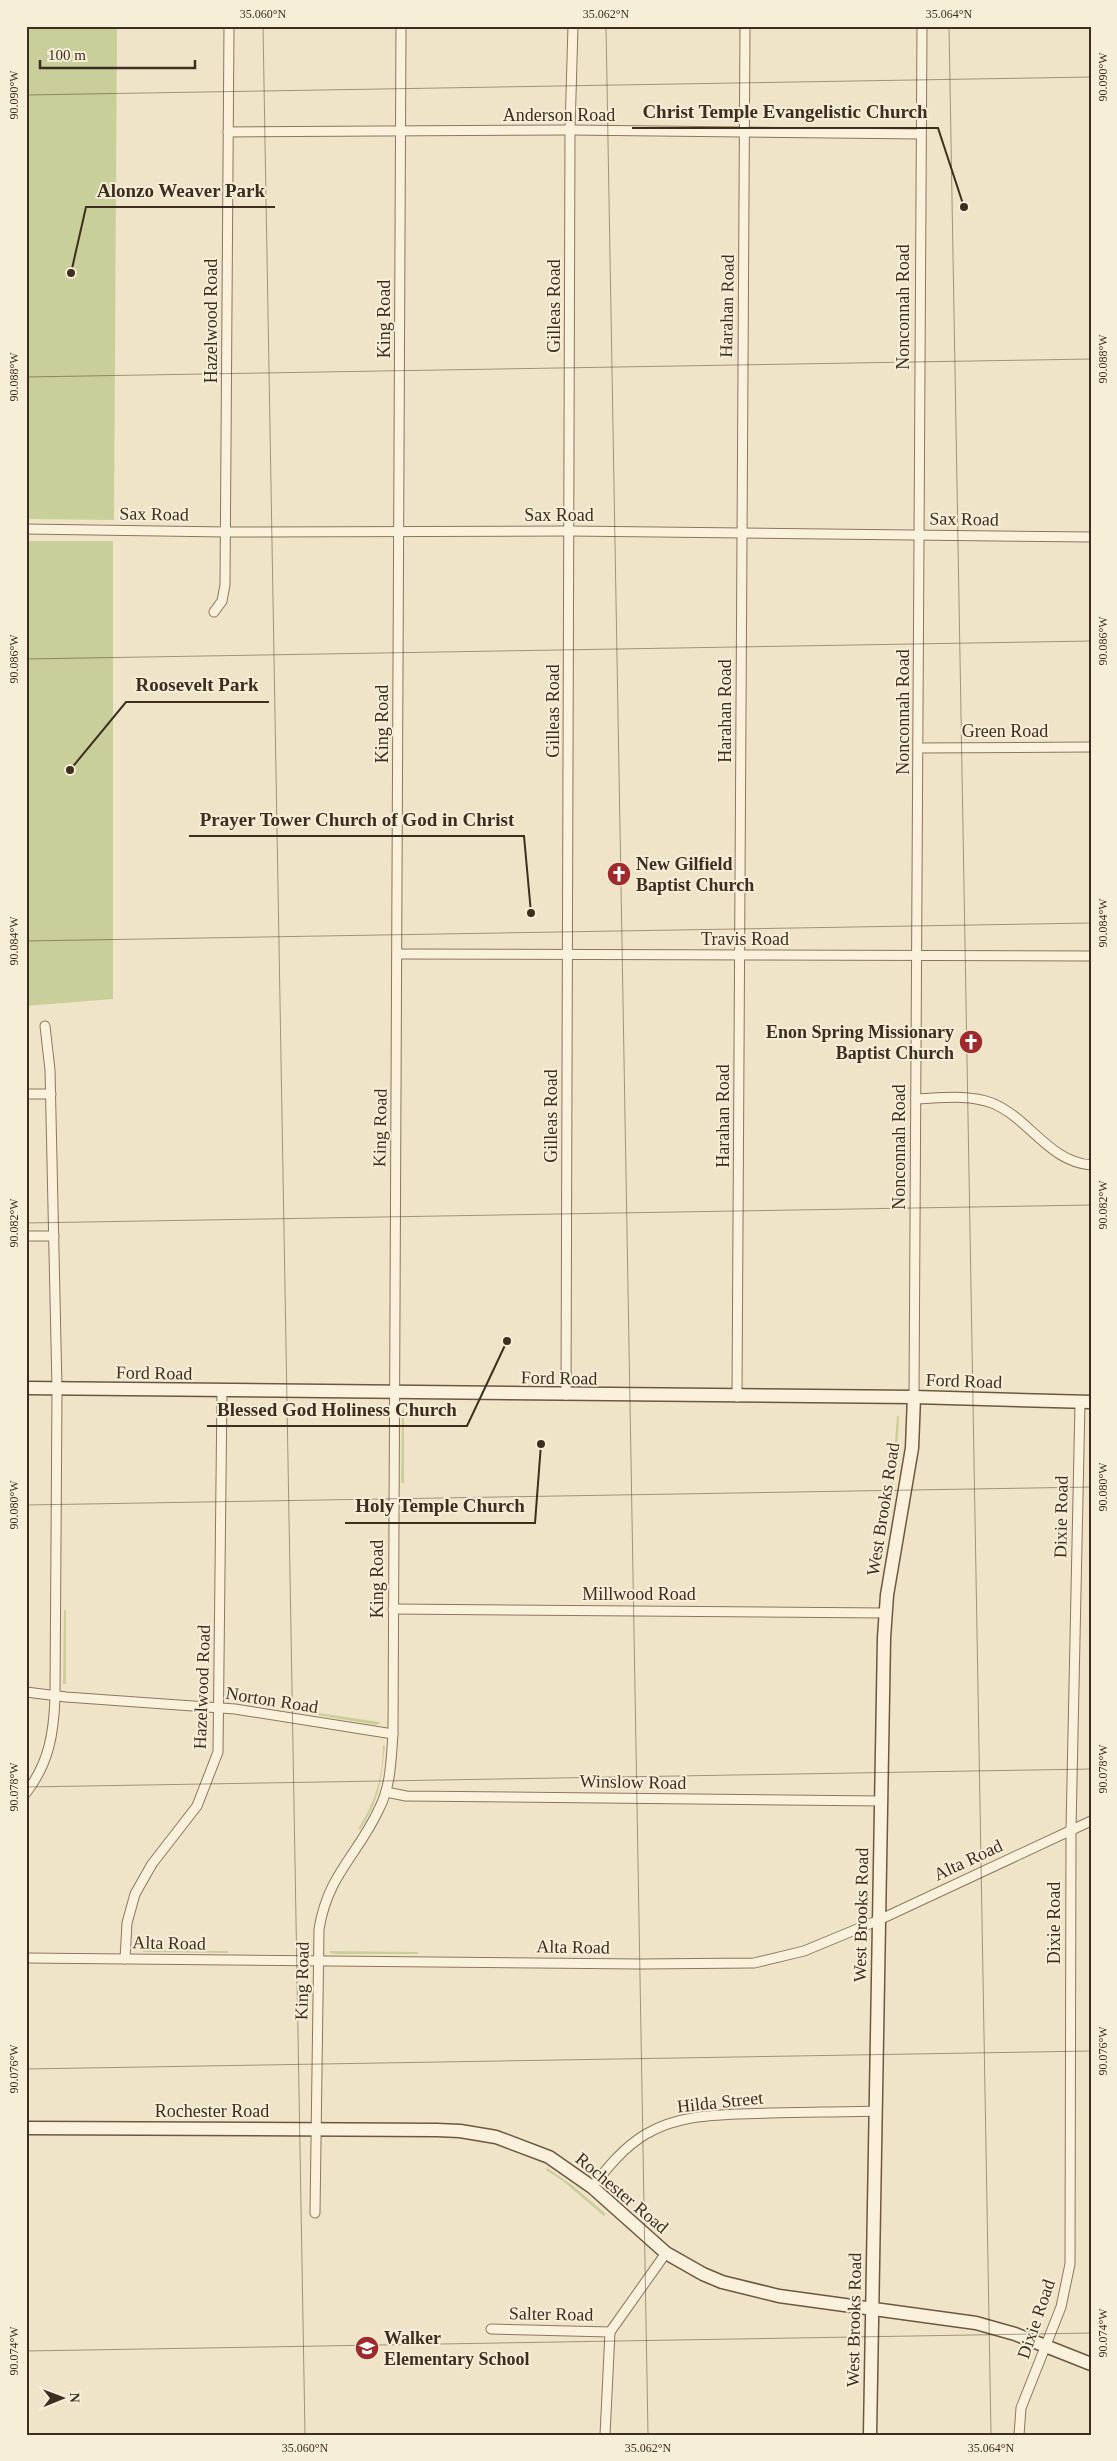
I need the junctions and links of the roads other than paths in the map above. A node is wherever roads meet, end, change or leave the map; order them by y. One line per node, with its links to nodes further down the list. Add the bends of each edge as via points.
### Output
1 (229, 26): 7 (street, Hazelwood Road)
2 (401, 26): 8 (street, King Road)
3 (573, 26): 6 (street, Gilleas Road)
4 (745, 26): 9 (street, Harahan Road)
5 (922, 26): 10 (street, Nonconnah Road)
6 (570, 130): 8 (street, Anderson Road); 9 (street, Anderson Road); 14 (street, Gilleas Road)
7 (228, 132): 8 (street, Anderson Road); 12 (street, Hazelwood Road)
8 (401, 132): 13 (street, King Road)
9 (744, 133): 10 (street, Anderson Road); 15 (street, Harahan Road)
10 (920, 134): 16 (street, Nonconnah Road)
11 (26, 530): 12 (street, Sax Road)
12 (226, 532): 13 (street, Sax Road); 18 (street, Hazelwood Road, via 225,594)
13 (399, 532): 14 (street, Sax Road); 21 (street, King Road)
14 (570, 532): 15 (street, Sax Road); 22 (street, Gilleas Road)
15 (742, 533): 16 (street, Sax Road); 23 (street, Harahan Road)
16 (918, 534): 17 (street, Sax Road); 20 (street, Nonconnah Road)
17 (1091, 537)
18 (214, 612)
19 (1091, 747): 20 (street, Green Road)
20 (919, 748): 24 (street, Nonconnah Road)
21 (398, 954): 22 (street, Travis Road); 36 (street, King Road)
22 (568, 955): 23 (street, Travis Road); 37 (street, Gilleas Road)
23 (740, 955): 24 (street, Travis Road); 38 (street, Harahan Road)
24 (917, 956): 25 (street, Travis Road); 29 (street, Nonconnah Road)
25 (1091, 956)
26 (45, 1026): 28 (street)
27 (26, 1094): 28 (street)
28 (51, 1094): 32 (street)
29 (916, 1099): 30 (street, via 974,1098 993,1103 1016,1116 1064,1158); 39 (street, Nonconnah Road)
30 (1091, 1165)
31 (26, 1236): 32 (street)
32 (54, 1236): 34 (street)
33 (26, 1388): 34 (street, Ford Road)
34 (58, 1389): 35 (street, Ford Road); 44 (street)
35 (222, 1392): 36 (street, Ford Road); 45 (street, Hazelwood Road)
36 (394, 1393): 37 (street, Ford Road); 41 (street, King Road)
37 (566, 1395): 38 (street, Ford Road)
38 (737, 1397): 39 (street, Ford Road)
39 (914, 1397): 40 (street, Ford Road); 42 (street, West Brooks Road, via 908,1479)
40 (1086, 1402): 51 (street, Dixie Road)
41 (393, 1608): 42 (street, Millwood Road); 46 (street, King Road)
42 (885, 1613): 49 (street, West Brooks Road)
43 (26, 1692): 44 (street, Norton Road)
44 (56, 1696): 45 (street, Norton Road); 47 (street, via 50,1748 41,1771)
45 (220, 1708): 46 (street, Norton Road); 54 (street, Hazelwood Road, via 218,1752 197,1806 152,1864 135,1894 127,1923)
46 (393, 1734): 48 (street, King Road)
47 (26, 1792)
48 (386, 1792): 49 (street, Winslow Road, via 406,1796); 55 (street, King Road, via 372,1824 328,1894 319,1929)
49 (880, 1801): 52 (street, West Brooks Road)
50 (1091, 1821): 51 (street, Alta Road)
51 (1071, 1829): 52 (street, Alta Road); 65 (street, Dixie Road, via 1070,2264 1061,2307)
52 (879, 1920): 55 (street, Alta Road, via 804,1951 754,1963); 56 (street, West Brooks Road)
53 (26, 1958): 54 (street, Alta Road)
54 (125, 1959): 55 (street, Alta Road)
55 (318, 1961): 58 (street, King Road)
56 (875, 2111): 59 (street, Hilda Street, via 742,2114 684,2119 640,2138 614,2160); 62 (street, West Brooks Road)
57 (26, 2128): 58 (street, Rochester Road)
58 (317, 2130): 59 (street, Rochester Road, via 448,2130 487,2135 543,2154); 60 (street, King Road)
59 (592, 2187): 61 (street, Rochester Road)
60 (315, 2213)
61 (666, 2253): 62 (street, Rochester Road, via 703,2274 742,2288); 64 (street)
62 (872, 2310): 65 (street, Rochester Road, via 976,2323 1016,2334); 68 (street, West Brooks Road)
63 (491, 2330): 64 (street, Salter Road)
64 (610, 2332): 67 (street)
65 (1044, 2347): 66 (street, Rochester Road); 69 (street, Dixie Road, via 1021,2408)
66 (1091, 2364)
67 (605, 2435)
68 (870, 2435)
69 (1020, 2435)

